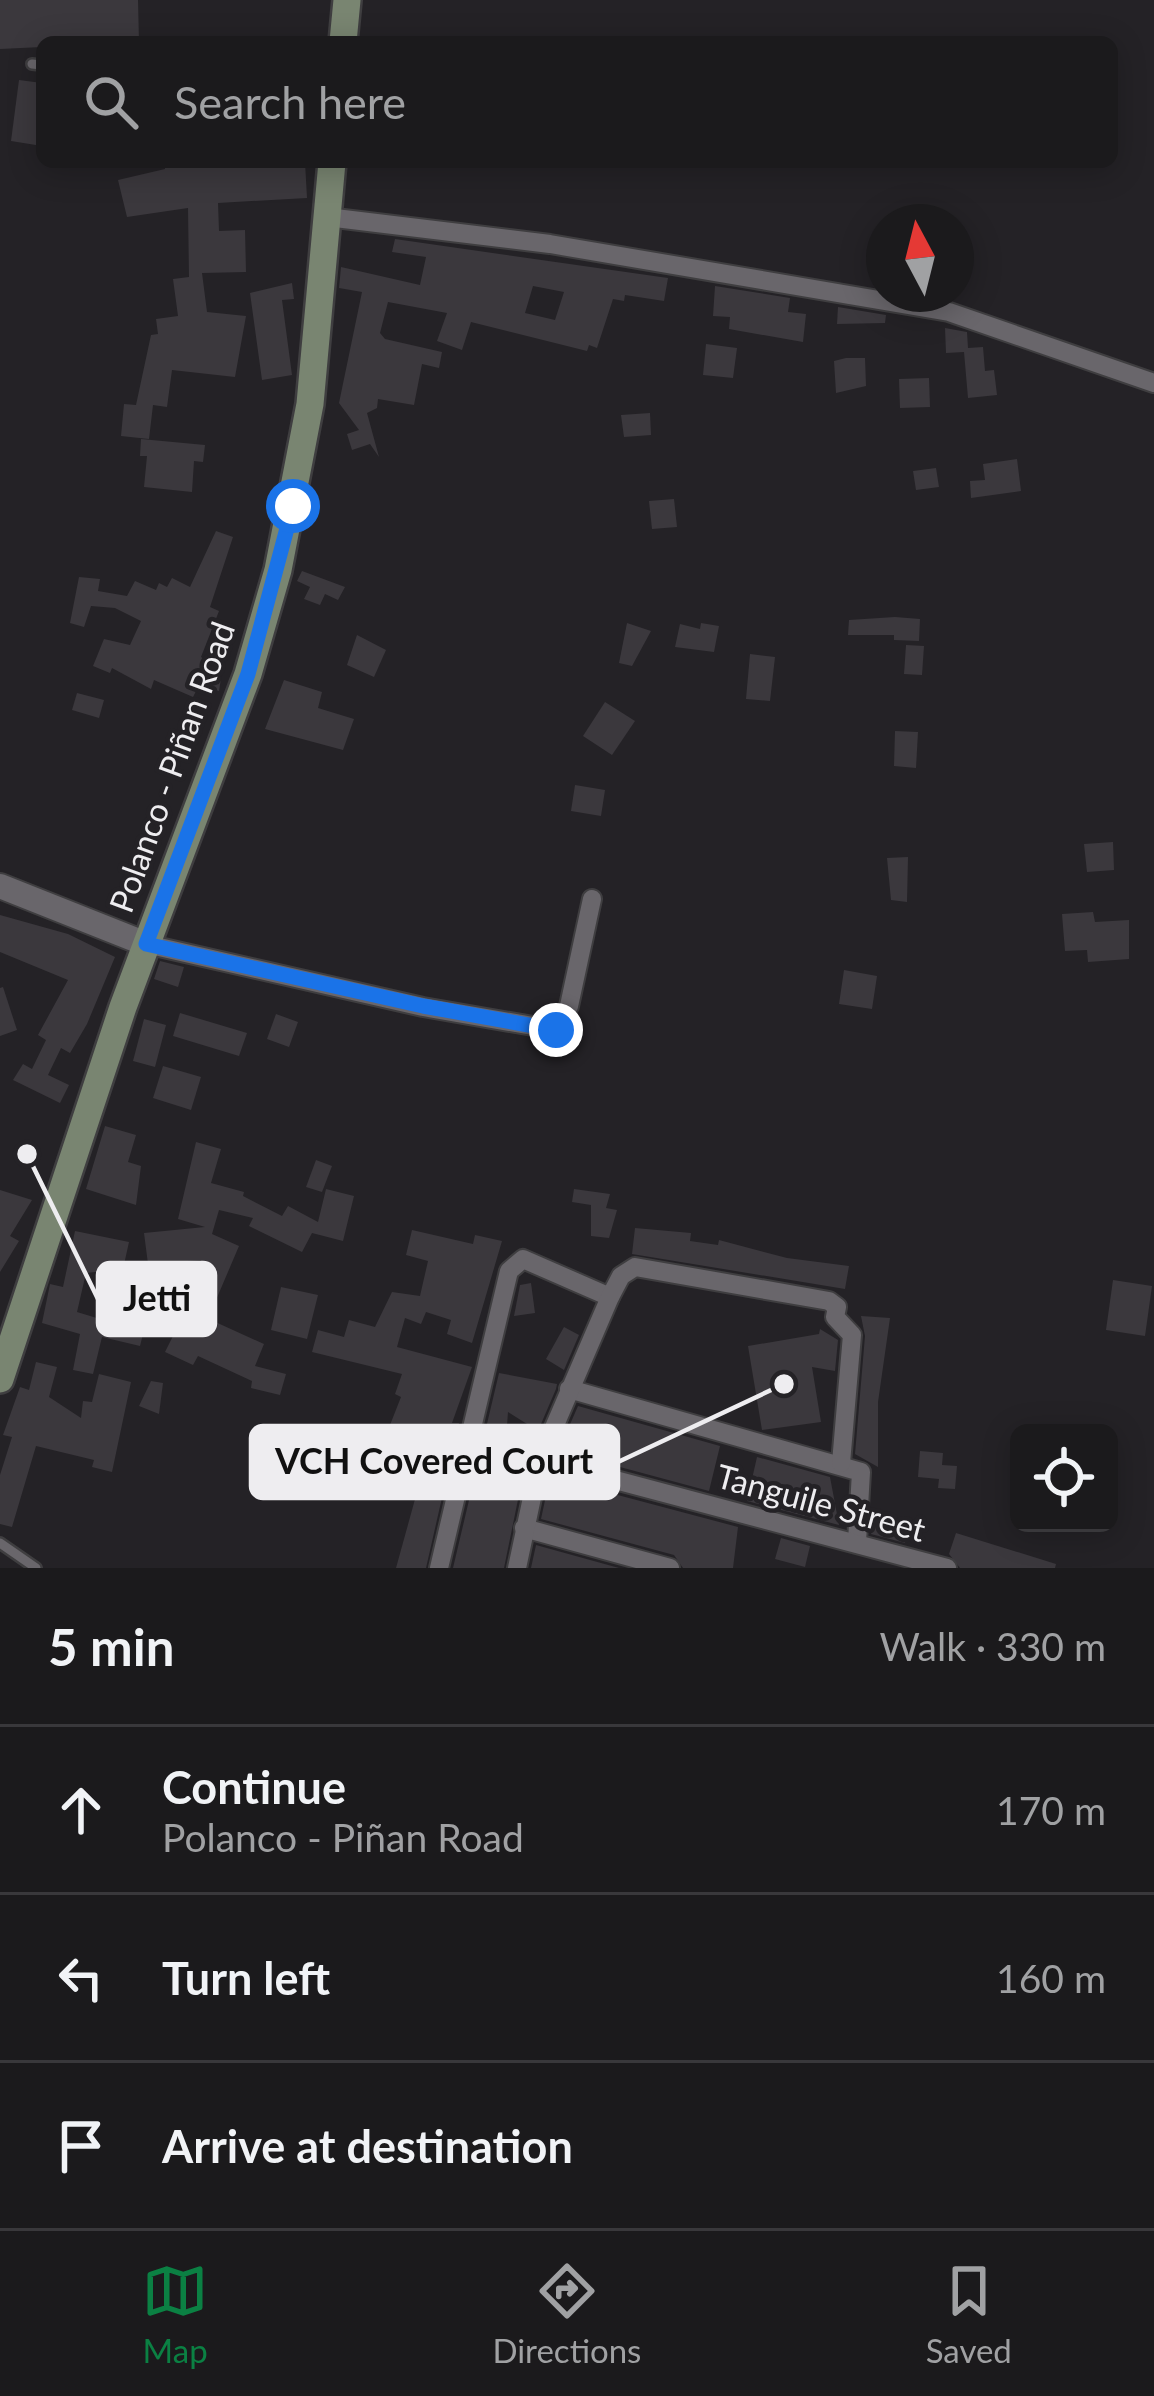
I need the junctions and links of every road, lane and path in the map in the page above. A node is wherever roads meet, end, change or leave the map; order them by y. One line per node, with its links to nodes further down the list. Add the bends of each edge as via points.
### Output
1 (347, 0): 2 (main road)
2 (344, 36)
3 (331, 168): 4 (main road, Polanco - Piñan Road)
4 (327, 218): 5 (street, via 550,244 949,312); 8 (main road, Polanco - Piñan Road, via 305,440 278,570 248,674)
5 (1154, 383)
6 (0, 886): 8 (street)
7 (592, 899): 8 (street, via 569,1006 556,1030)
8 (146, 944): 10 (main road, Polanco - Piñan Road)
9 (610, 1297): 11 (street); 13 (street, via 630,1269 829,1300 852,1335); 18 (street, via 523,1259 508,1271)
10 (0, 1379)
11 (569, 1389): 12 (street); 13 (street)
12 (541, 1460): 14 (street); 15 (street, Tanguile Street)
13 (841, 1463): 15 (street, via 861,1472)
14 (524, 1528): 19 (street); 20 (street)
15 (856, 1542): 21 (street, Tanguile Street)
16 (0, 1543): 17 (lane)
17 (36, 1568)
18 (439, 1568)
19 (517, 1568)
20 (670, 1568)
21 (947, 1568)

